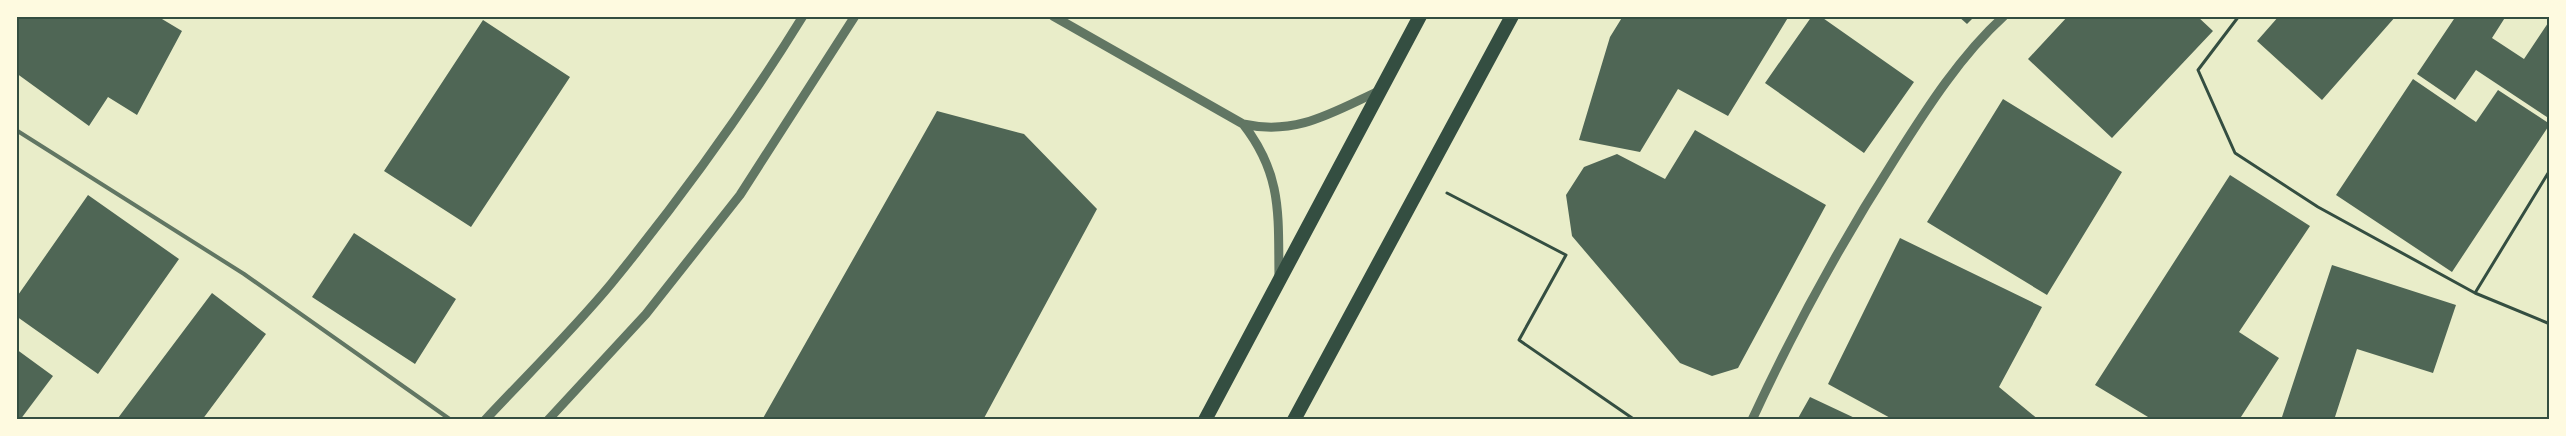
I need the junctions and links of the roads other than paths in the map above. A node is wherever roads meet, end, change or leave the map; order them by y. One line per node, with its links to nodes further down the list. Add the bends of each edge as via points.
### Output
1 (803, 16): 12 (street, via 760,86 702,169 610,285)
2 (855, 16): 13 (street, via 740,194 646,314)
3 (1053, 16): 8 (street)
4 (1420, 16): 7 (highway)
5 (1512, 16): 15 (highway)
6 (2004, 16): 16 (street, via 1987,32 1927,107 1854,222 1775,369)
7 (1381, 90): 8 (street, via 1297,125 1261,128); 10 (highway)
8 (1243, 124): 10 (street, via 1267,160 1273,183)
9 (16, 130): 11 (lane, via 244,274)
10 (1280, 281): 14 (highway)
11 (451, 420)
12 (485, 420)
13 (548, 420)
14 (1205, 420)
15 (1294, 420)
16 (1752, 420)

